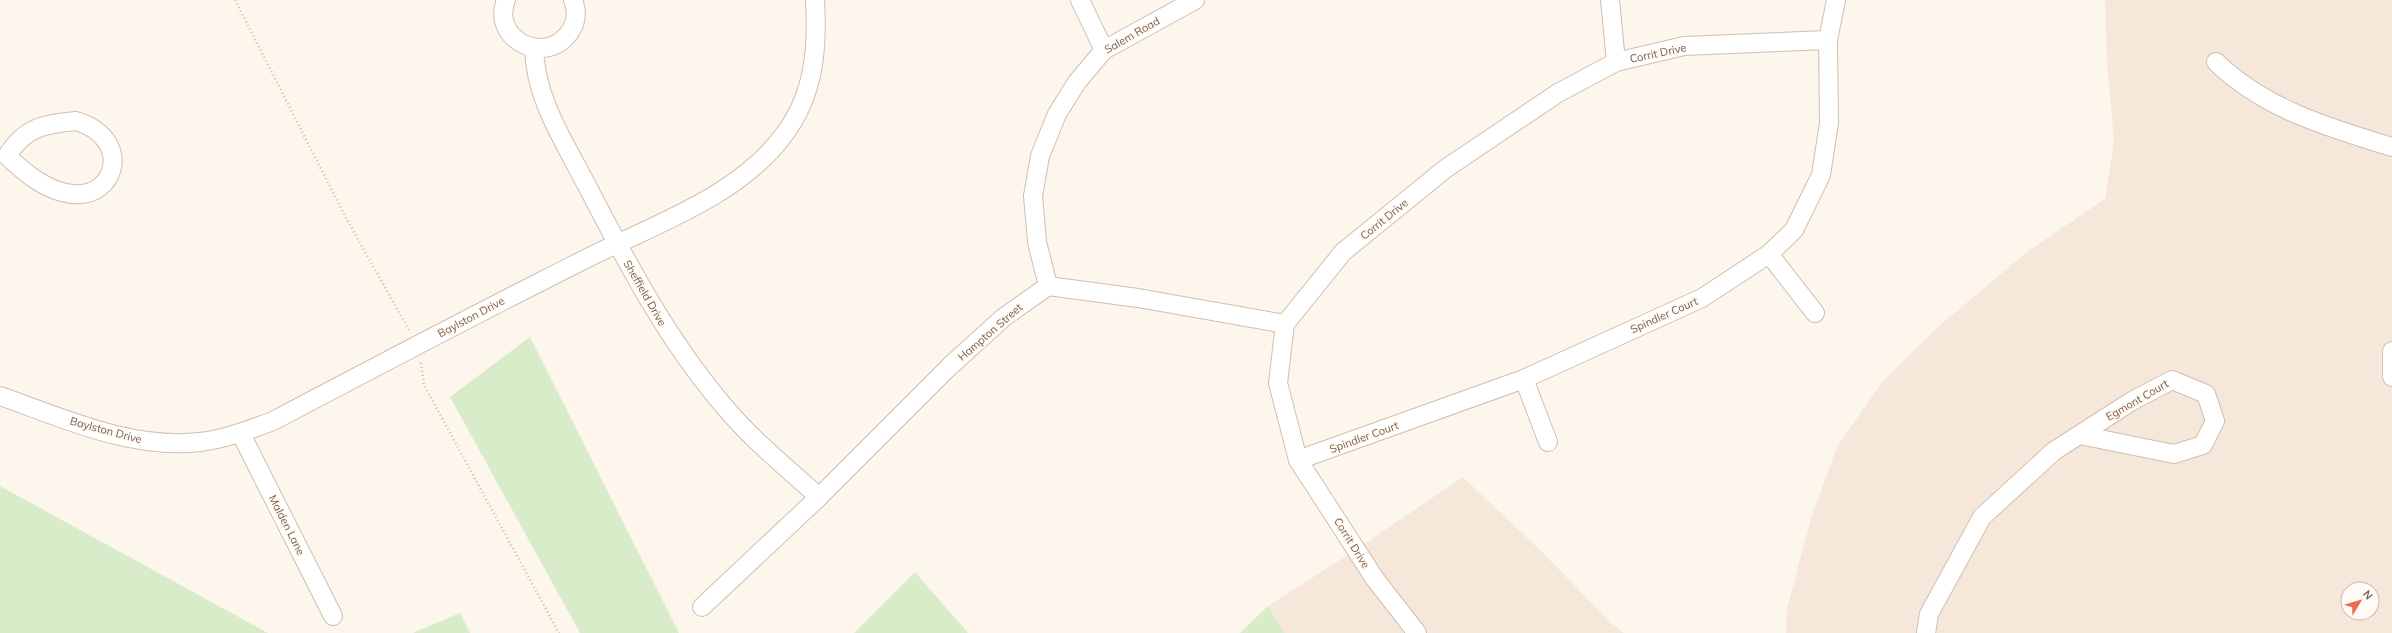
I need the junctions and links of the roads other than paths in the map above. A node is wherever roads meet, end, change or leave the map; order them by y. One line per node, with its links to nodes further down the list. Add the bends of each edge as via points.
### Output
1 (506, 0): 9 (street, via 504,17 507,28 523,44)
2 (573, 0): 9 (street, via 576,14 567,37 552,46)
3 (815, 0): 15 (street, Baylston Drive, via 817,43 814,66 807,93 784,135 768,154 737,180 664,222)
4 (1080, 0): 10 (street)
5 (1195, 0): 10 (street, Salem Road)
6 (1610, 0): 11 (street)
7 (1836, 0): 8 (street, Spindler Court)
8 (1828, 40): 11 (street, Corrit Drive, via 1684,46); 16 (street, Spindler Court, via 1829,123 1821,175 1794,230)
9 (534, 48): 15 (street, Sheffield Drive, via 534,69 549,113)
10 (1104, 50): 17 (street, Salem Road, via 1077,82 1057,114 1040,156 1033,196 1038,242)
11 (1616, 62): 19 (street, Corrit Drive, via 1558,93 1445,169 1343,252)
12 (2216, 62): 13 (street, via 2241,85 2263,98 2312,121)
13 (2392, 147)
14 (3, 157): 14 (street, via 39,182 73,194 97,188 107,179 113,168 113,153 103,134 92,126 76,121 51,123 30,130)
15 (617, 243): 24 (street, Baylston Drive, via 273,421); 28 (street, Sheffield Drive, via 674,343 724,406)
16 (1769, 254): 18 (street); 22 (street, Spindler Court, via 1702,298)
17 (1048, 286): 19 (street, via 1138,298); 28 (street, Hampton Street, via 1003,318 950,366)
18 (1815, 313)
19 (1284, 324): 27 (street, Corrit Drive, via 1278,383)
20 (2392, 351): 21 (street)
21 (2392, 377)
22 (1524, 379): 26 (street); 27 (street, Spindler Court)
23 (0, 396): 24 (street, Baylston Drive, via 122,437 145,441 200,442)
24 (241, 434): 30 (street, Malden Lane)
25 (2080, 435): 25 (street, Egmont Court, via 2132,401 2172,380 2206,394 2216,421 2203,445 2174,454); 32 (street, Egmont Court, via 2054,451 1982,517 1929,614)
26 (1548, 442)
27 (1298, 460): 31 (street, Corrit Drive, via 1375,578)
28 (819, 497): 29 (street, Hampton Street)
29 (702, 607)
30 (333, 616)
31 (1417, 633)
32 (1926, 633)

